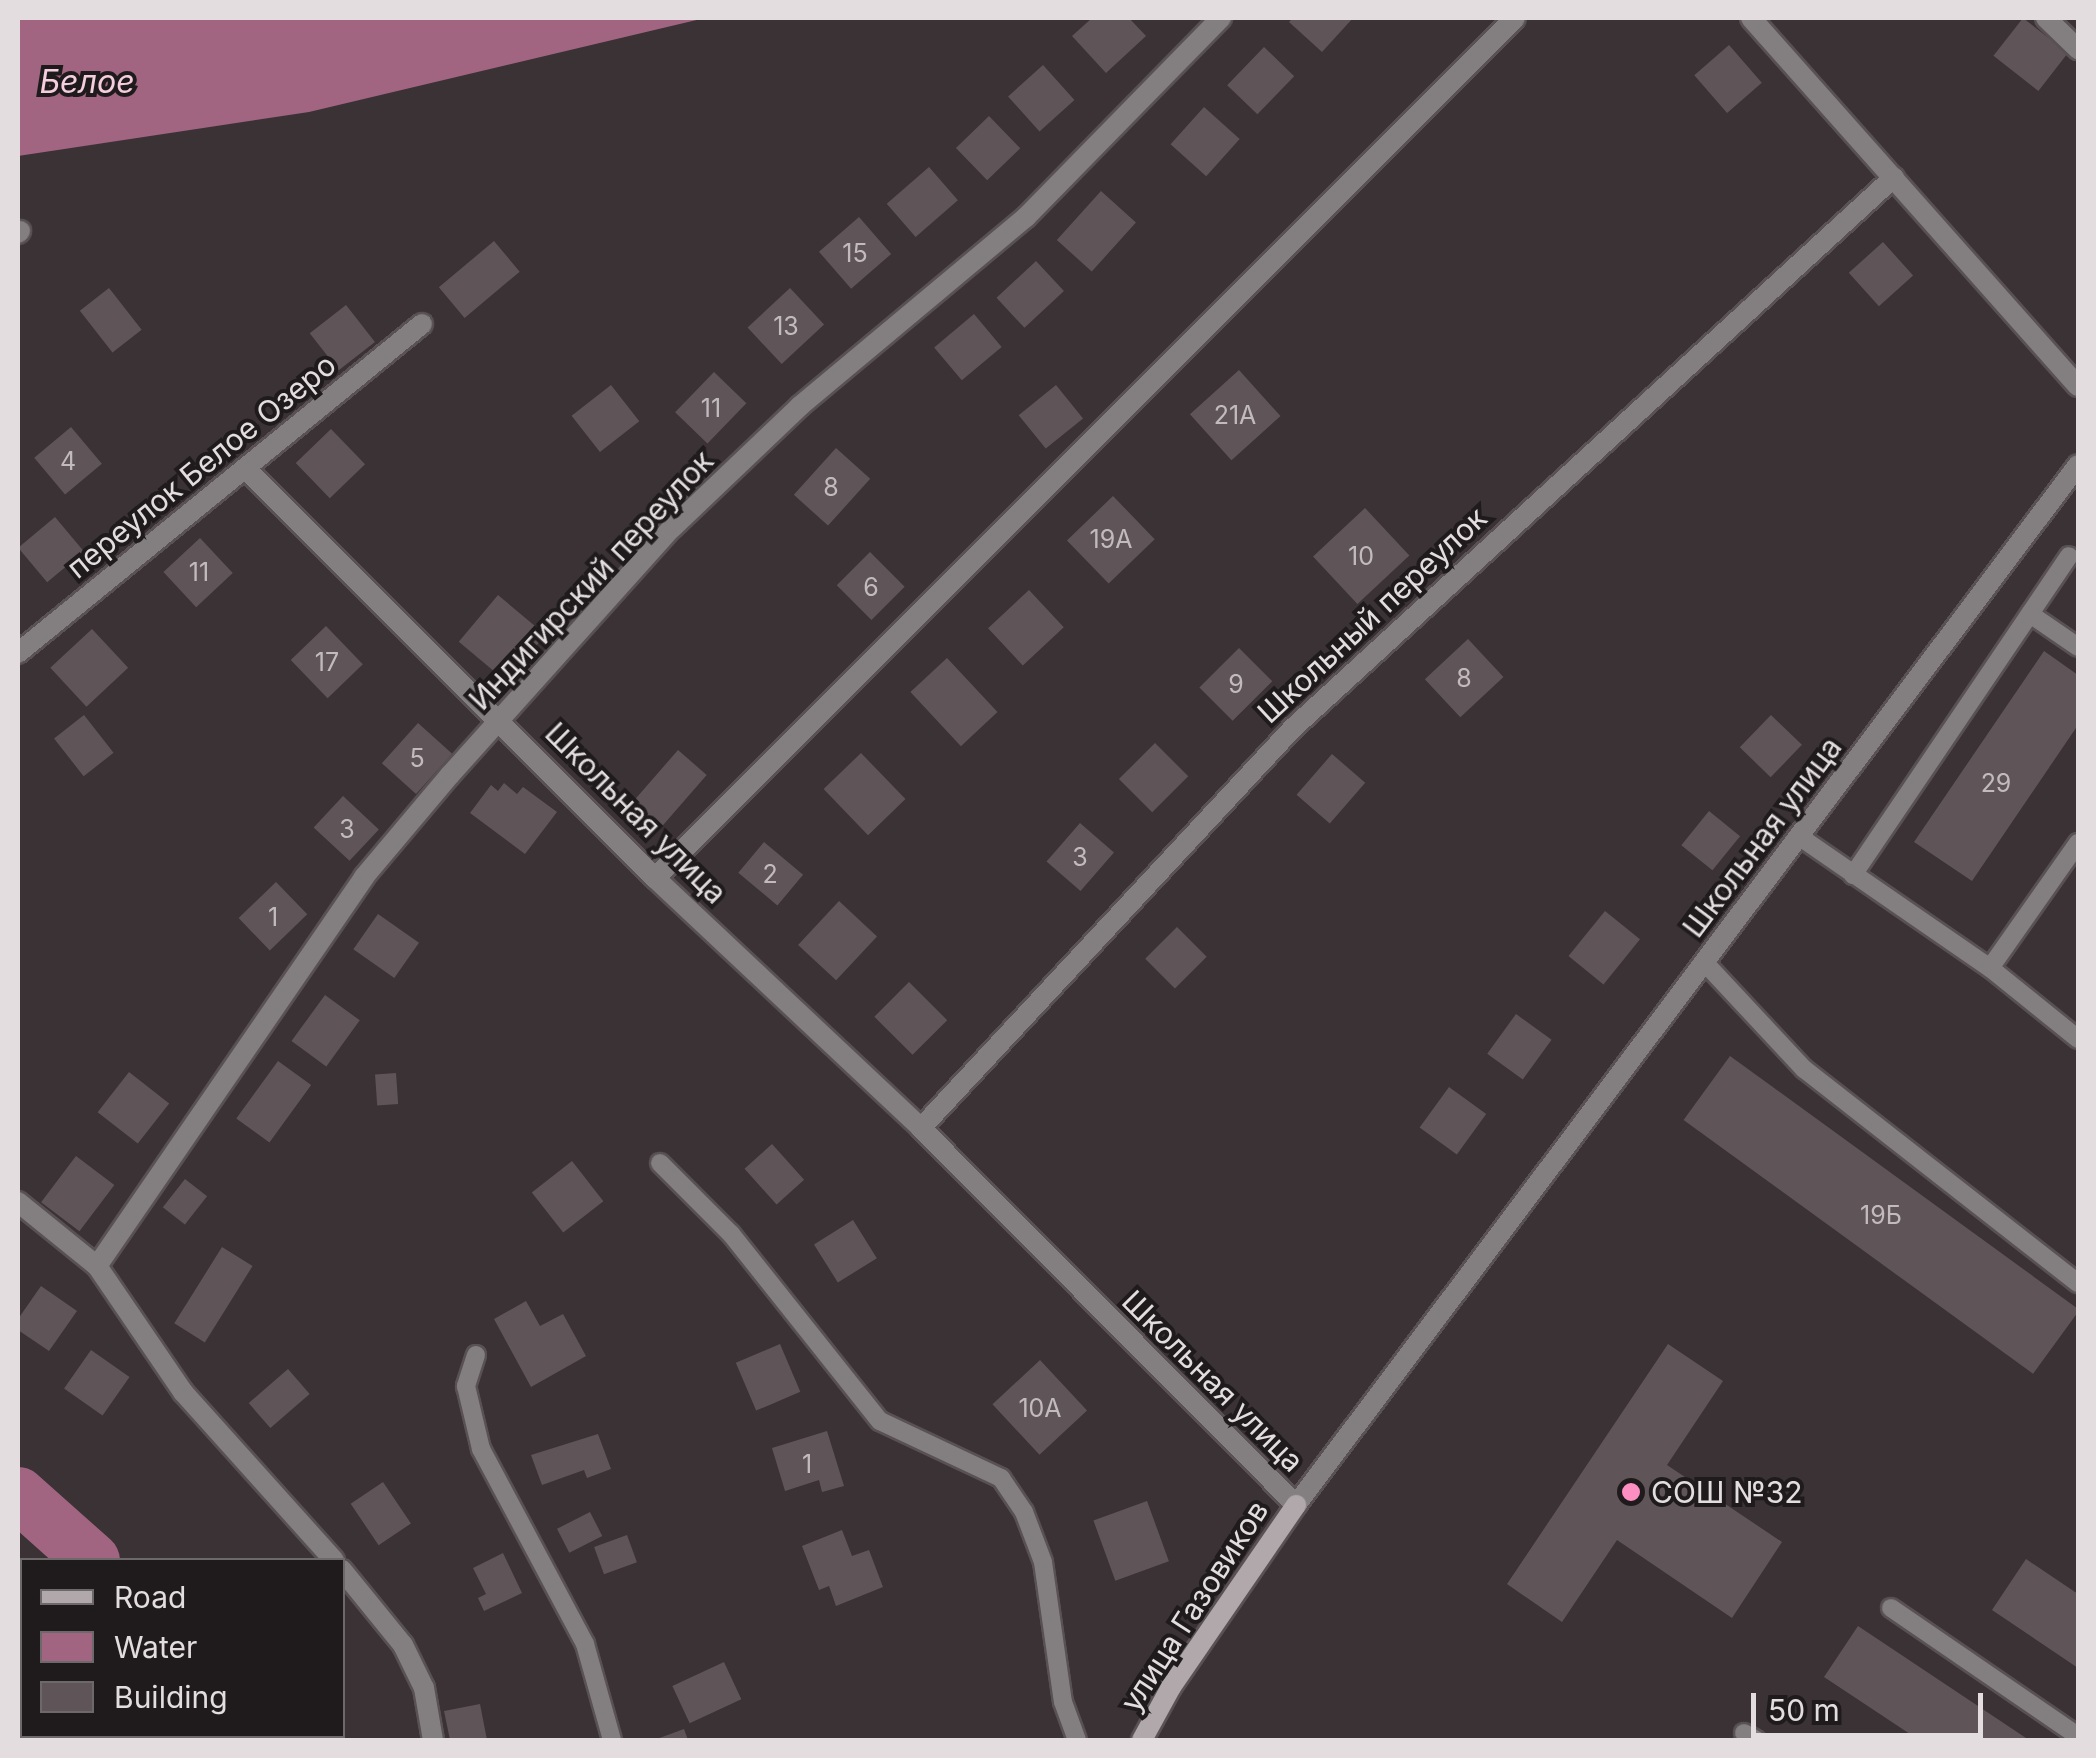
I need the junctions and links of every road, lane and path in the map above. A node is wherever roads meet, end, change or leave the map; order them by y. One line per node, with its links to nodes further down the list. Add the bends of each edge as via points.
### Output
1 (1221, 18): 15 (street, Индигирский переулок, via 1026,217 800,406 672,528)
2 (1515, 18): 19 (street)
3 (1751, 18): 6 (street)
4 (2046, 18): 5 (street)
5 (2078, 50)
6 (1894, 178): 8 (street); 23 (street, Школьный переулок, via 1292,728)
7 (422, 324): 10 (street, переулок Белое Озеро)
8 (2078, 386)
9 (2078, 465): 16 (street, Школьная улица)
10 (247, 470): 14 (street, переулок Белое Озеро); 15 (street, Школьная улица)
11 (2069, 556): 12 (lane)
12 (2030, 614): 13 (lane); 18 (lane)
13 (2078, 647)
14 (18, 653)
15 (502, 720): 19 (street, Школьная улица); 26 (street, Индигирский переулок, via 364,877)
16 (1800, 837): 18 (lane); 20 (street, Школьная улица)
17 (2078, 843): 21 (lane)
18 (1853, 874): 21 (lane)
19 (655, 878): 23 (street, Школьная улица)
20 (1706, 964): 27 (lane, via 1804,1069); 29 (street, Школьная улица)
21 (1990, 968): 22 (lane)
22 (2078, 1039)
23 (921, 1128): 29 (street, Школьная улица)
24 (660, 1163): 36 (lane, via 731,1234 880,1420 1001,1478 1024,1512 1043,1562 1063,1702)
25 (18, 1202): 26 (street)
26 (97, 1266): 30 (street, via 183,1392)
27 (2078, 1283)
28 (476, 1355): 35 (lane, via 466,1386 481,1449 585,1644)
29 (1296, 1505): 37 (street, улица Газовиков)
30 (332, 1558)
31 (345, 1574): 34 (street, via 403,1644 424,1688)
32 (1891, 1608): 33 (lane)
33 (2078, 1736)
34 (432, 1740)
35 (612, 1740)
36 (1077, 1740)
37 (1142, 1740)

